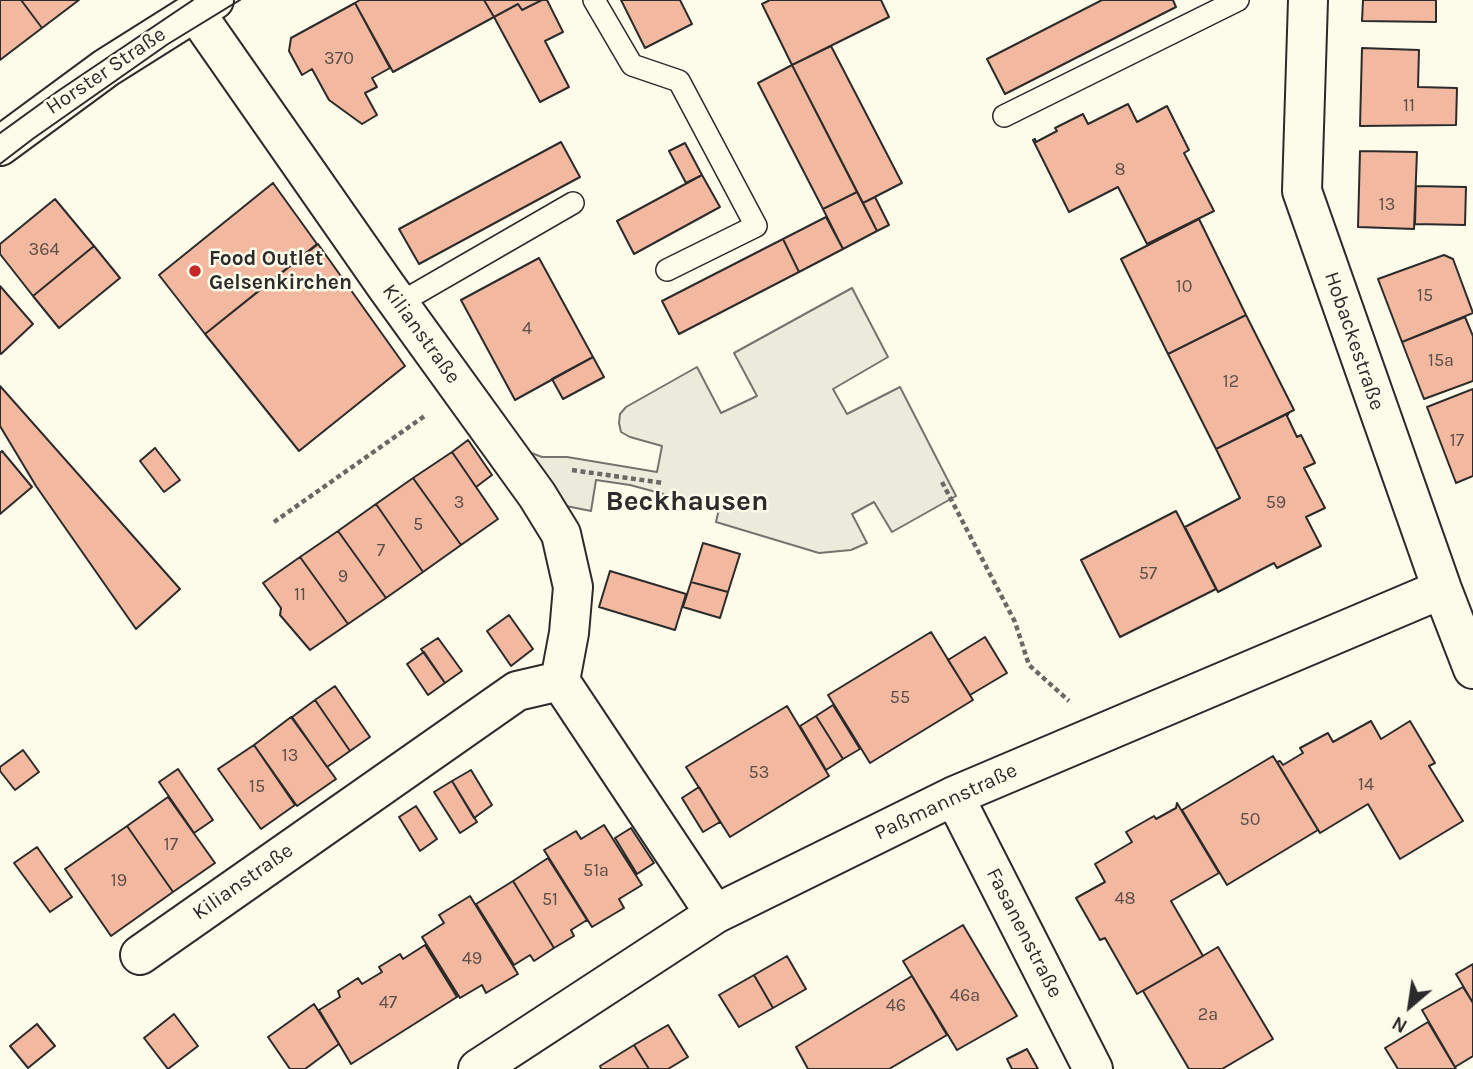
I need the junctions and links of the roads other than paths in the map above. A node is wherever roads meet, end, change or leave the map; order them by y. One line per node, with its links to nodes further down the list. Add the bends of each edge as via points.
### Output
1 (594, 0): 8 (lane, via 632,65 679,81 755,226)
2 (1238, 0): 5 (lane)
3 (1308, 0): 10 (street, Hobackestraße, via 1302,191)
4 (205, 6): 6 (street, Horster Straße, via 106,68); 9 (street, Kilianstraße)
5 (1004, 116)
6 (0, 146)
7 (573, 203): 9 (lane)
8 (667, 270)
9 (398, 303): 12 (street, Kilianstraße, via 561,534 572,587)
10 (1442, 589): 11 (street, Hobackestraße); 13 (street, Paßmannstraße)
11 (1473, 669)
12 (560, 681): 14 (street); 15 (street, Kilianstraße, via 517,691)
13 (954, 796): 14 (street, Paßmannstraße); 17 (street, Fasanenstraße)
14 (715, 914): 16 (street, Paßmannstraße)
15 (139, 955)
16 (478, 1069)
17 (1093, 1069)

